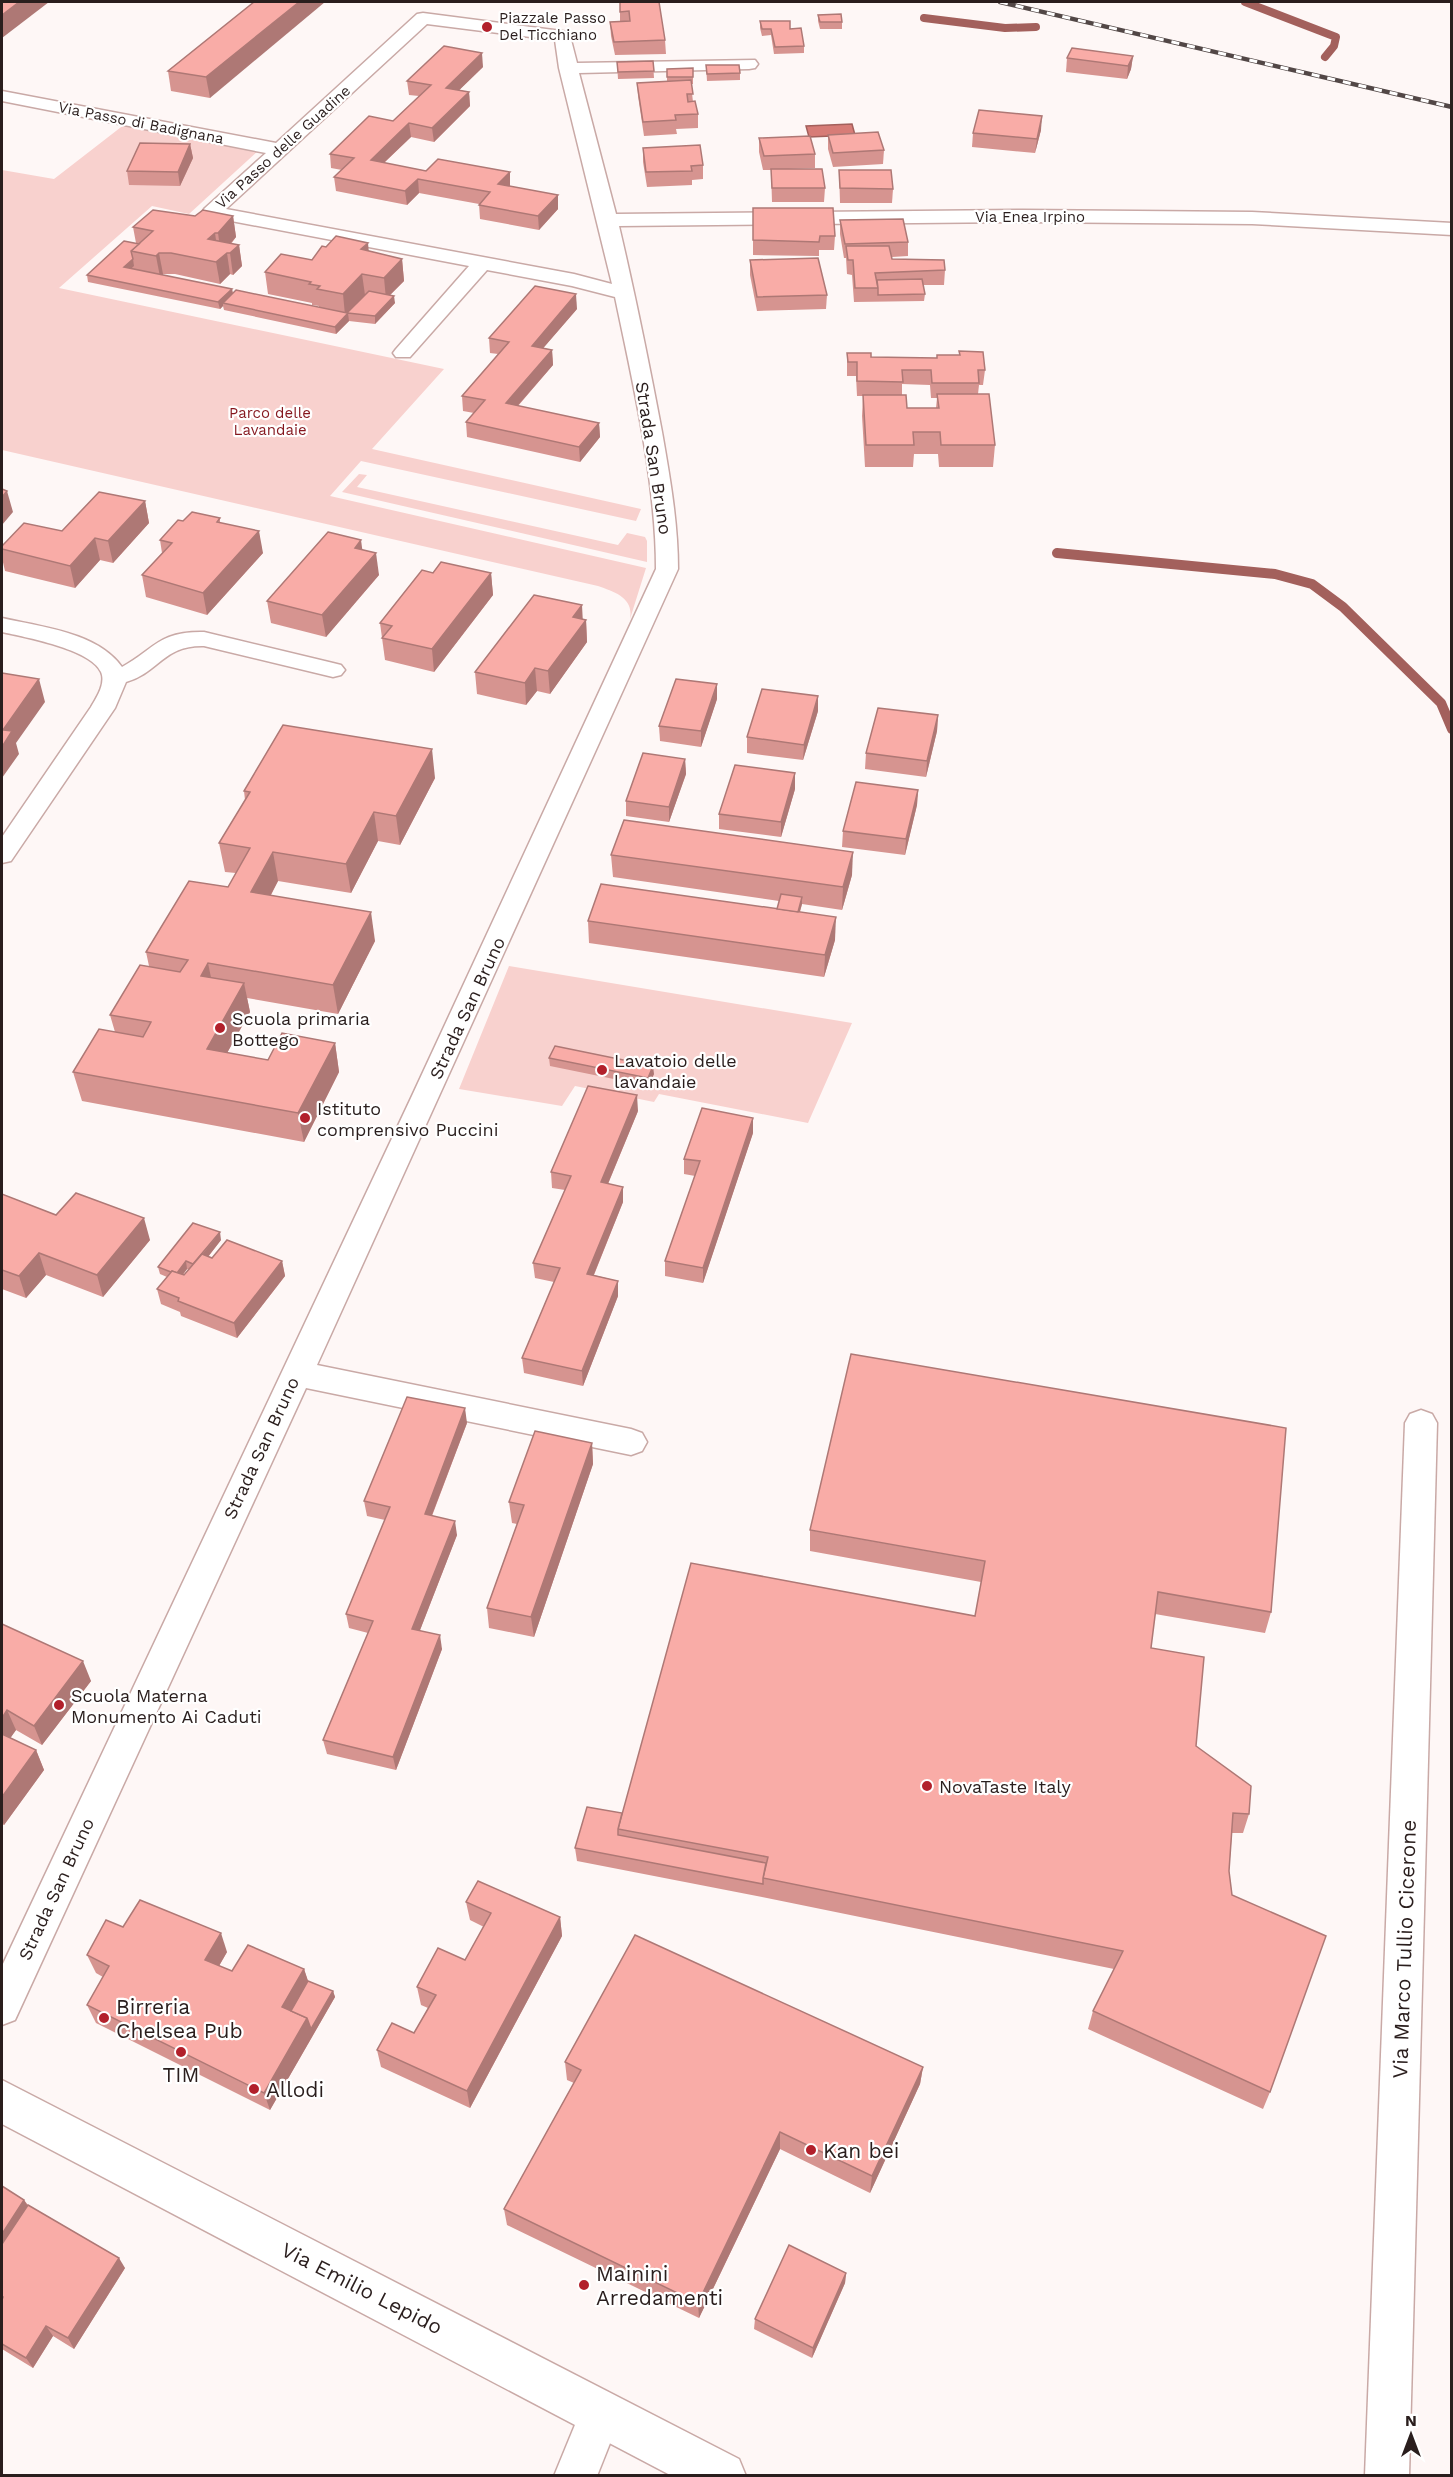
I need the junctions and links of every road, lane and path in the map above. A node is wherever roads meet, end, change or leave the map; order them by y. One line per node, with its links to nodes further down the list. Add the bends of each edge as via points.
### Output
1 (563, 36): 3 (street, Strada San Bruno); 5 (street, Via Passo delle Guadine, via 423,18)
2 (749, 64): 3 (street)
3 (568, 68): 6 (street, Strada San Bruno)
4 (2, 96): 5 (street, Via Passo di Badignana)
5 (281, 150): 8 (street, Via Passo delle Guadine, via 212,212)
6 (608, 220): 7 (street, Via Enea Irpino, via 1240,218); 9 (street, Strada San Bruno)
7 (1452, 229)
8 (481, 264): 9 (street, Via Passo delle Guadine, via 574,280); 10 (street)
9 (625, 294): 15 (street, Strada San Bruno, via 668,535 667,569)
10 (403, 353)
11 (2, 625): 13 (street, via 85,649 109,666)
12 (333, 670): 13 (street, via 189,638 164,645 133,671)
13 (113, 678): 14 (street, via 103,708)
14 (2, 855)
15 (296, 1373): 17 (street); 18 (street, Strada San Bruno)
16 (1421, 1423): 23 (street, Via Marco Tullio Cicerone)
17 (631, 1442)
18 (2, 2007)
19 (2, 2101): 20 (main road, Via Emilio Lepido)
20 (602, 2413): 21 (street); 22 (main road, Via Emilio Lepido)
21 (575, 2475)
22 (722, 2475)
23 (1387, 2475)

